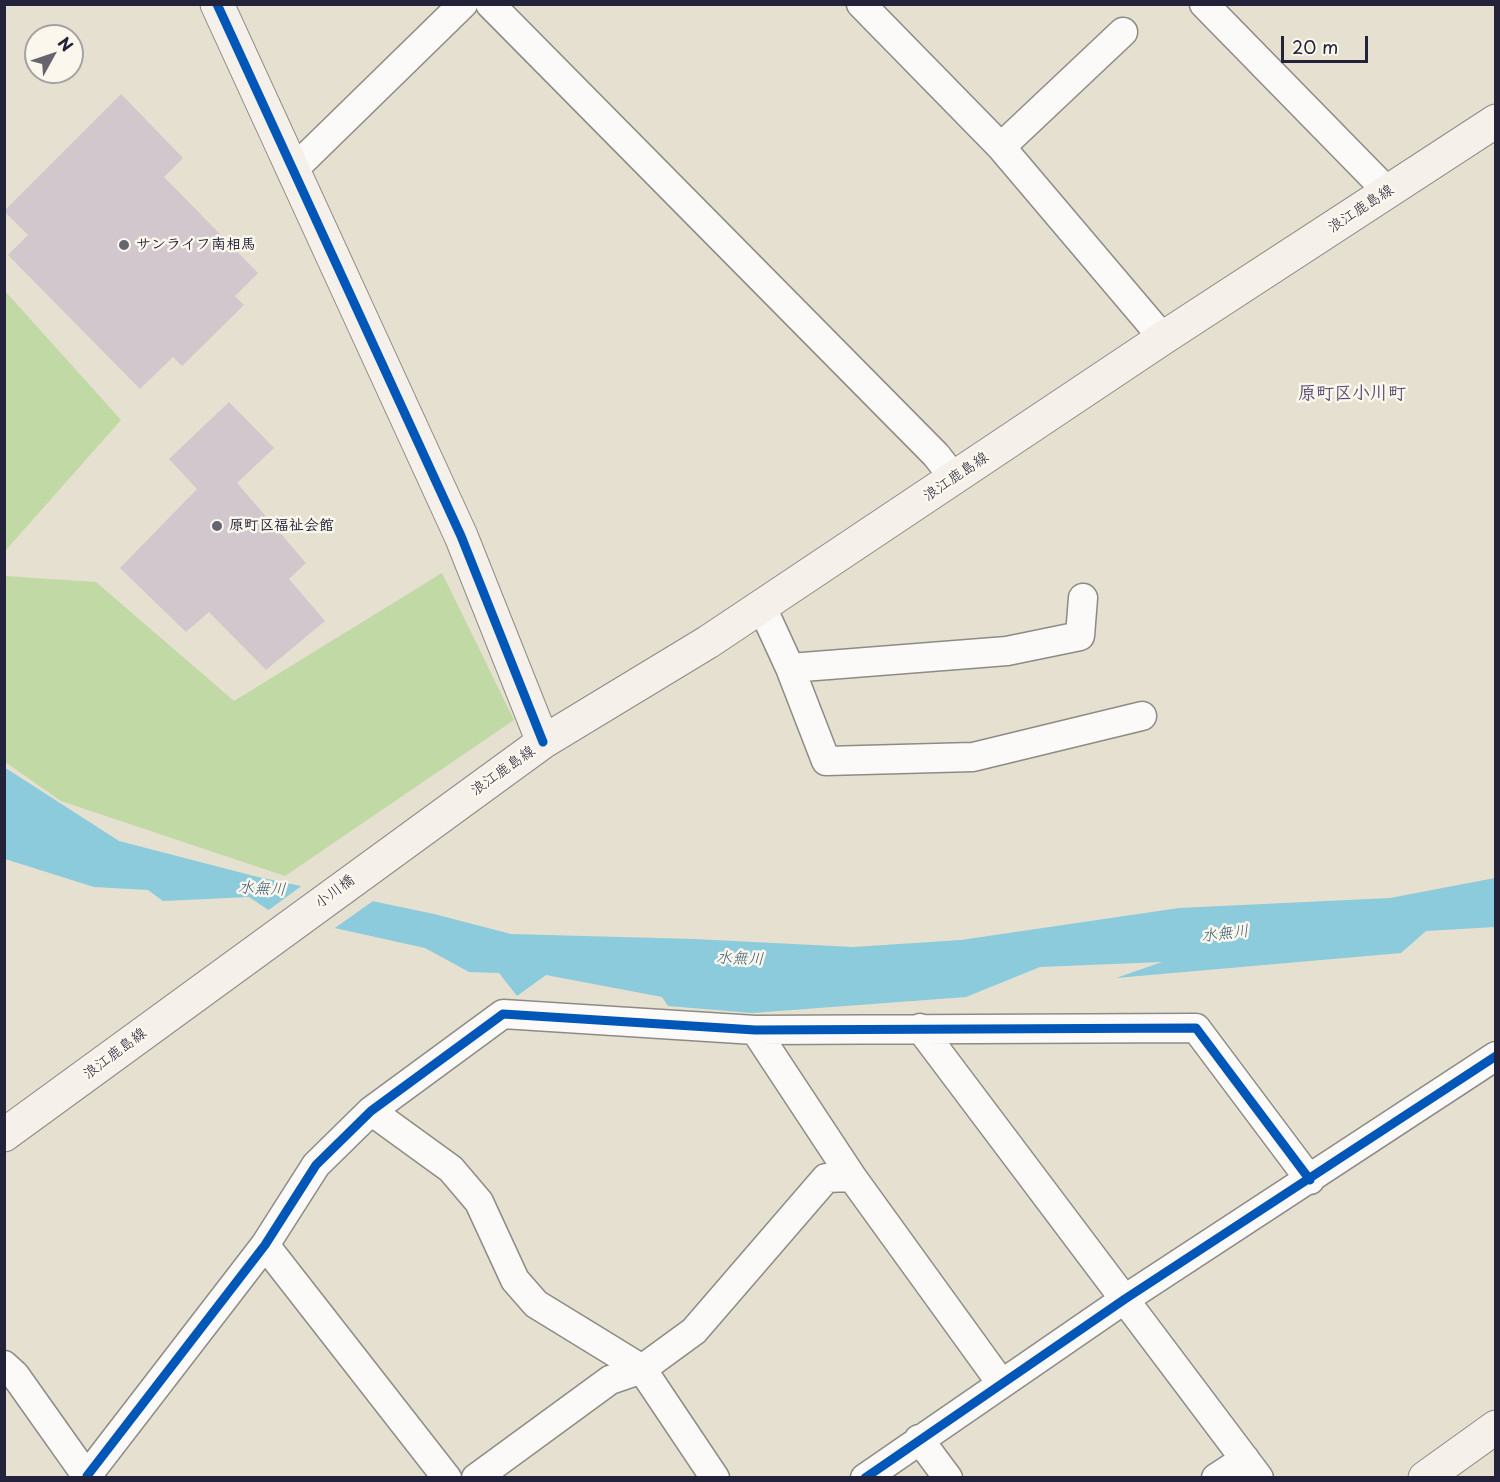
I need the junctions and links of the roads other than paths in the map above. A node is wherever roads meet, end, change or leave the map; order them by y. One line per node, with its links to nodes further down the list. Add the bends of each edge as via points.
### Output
1 (217, 4): 9 (main road)
2 (463, 4): 9 (street)
3 (490, 4): 12 (street, via 936,455)
4 (861, 4): 8 (street)
5 (1204, 4): 10 (street)
6 (1123, 32): 8 (street)
7 (1496, 121): 10 (main road, 浪江鹿島線)
8 (1001, 147): 11 (street)
9 (294, 169): 17 (main road, via 461,536)
10 (1388, 192): 11 (main road, 浪江鹿島線)
11 (1162, 338): 12 (main road, 浪江鹿島線)
12 (954, 478): 14 (main road, 浪江鹿島線)
13 (1083, 598): 15 (street, via 1080,636 1007,651)
14 (760, 605): 15 (street); 17 (main road, 浪江鹿島線, via 708,642)
15 (790, 668): 16 (street, via 826,761 973,757)
16 (1143, 716)
17 (543, 742): 18 (main road, 浪江鹿島線)
18 (416, 833): 19 (main road, 小川橋)
19 (255, 952): 24 (main road, 浪江鹿島線)
20 (920, 1028): 21 (street); 26 (street, via 1196,1028); 28 (street)
21 (755, 1030): 23 (street, via 504,1014); 25 (street)
22 (1496, 1056): 26 (street)
23 (371, 1112): 27 (street, via 316,1165); 30 (street, via 451,1169 479,1202 515,1280 536,1304)
24 (4, 1135)
25 (852, 1177): 30 (street, via 826,1178 694,1331); 31 (street)
26 (1310, 1180): 28 (street)
27 (265, 1245): 35 (street); 36 (street)
28 (1125, 1299): 31 (street); 34 (street)
29 (4, 1365): 35 (street)
30 (642, 1369): 37 (street, via 610,1380); 38 (street)
31 (1001, 1383): 33 (street)
32 (1496, 1428): 42 (main road)
33 (920, 1439): 39 (street); 40 (street)
34 (1252, 1468): 41 (street)
35 (88, 1477)
36 (447, 1478)
37 (476, 1478)
38 (714, 1478)
39 (865, 1478)
40 (948, 1478)
41 (1216, 1478)
42 (1425, 1478)

